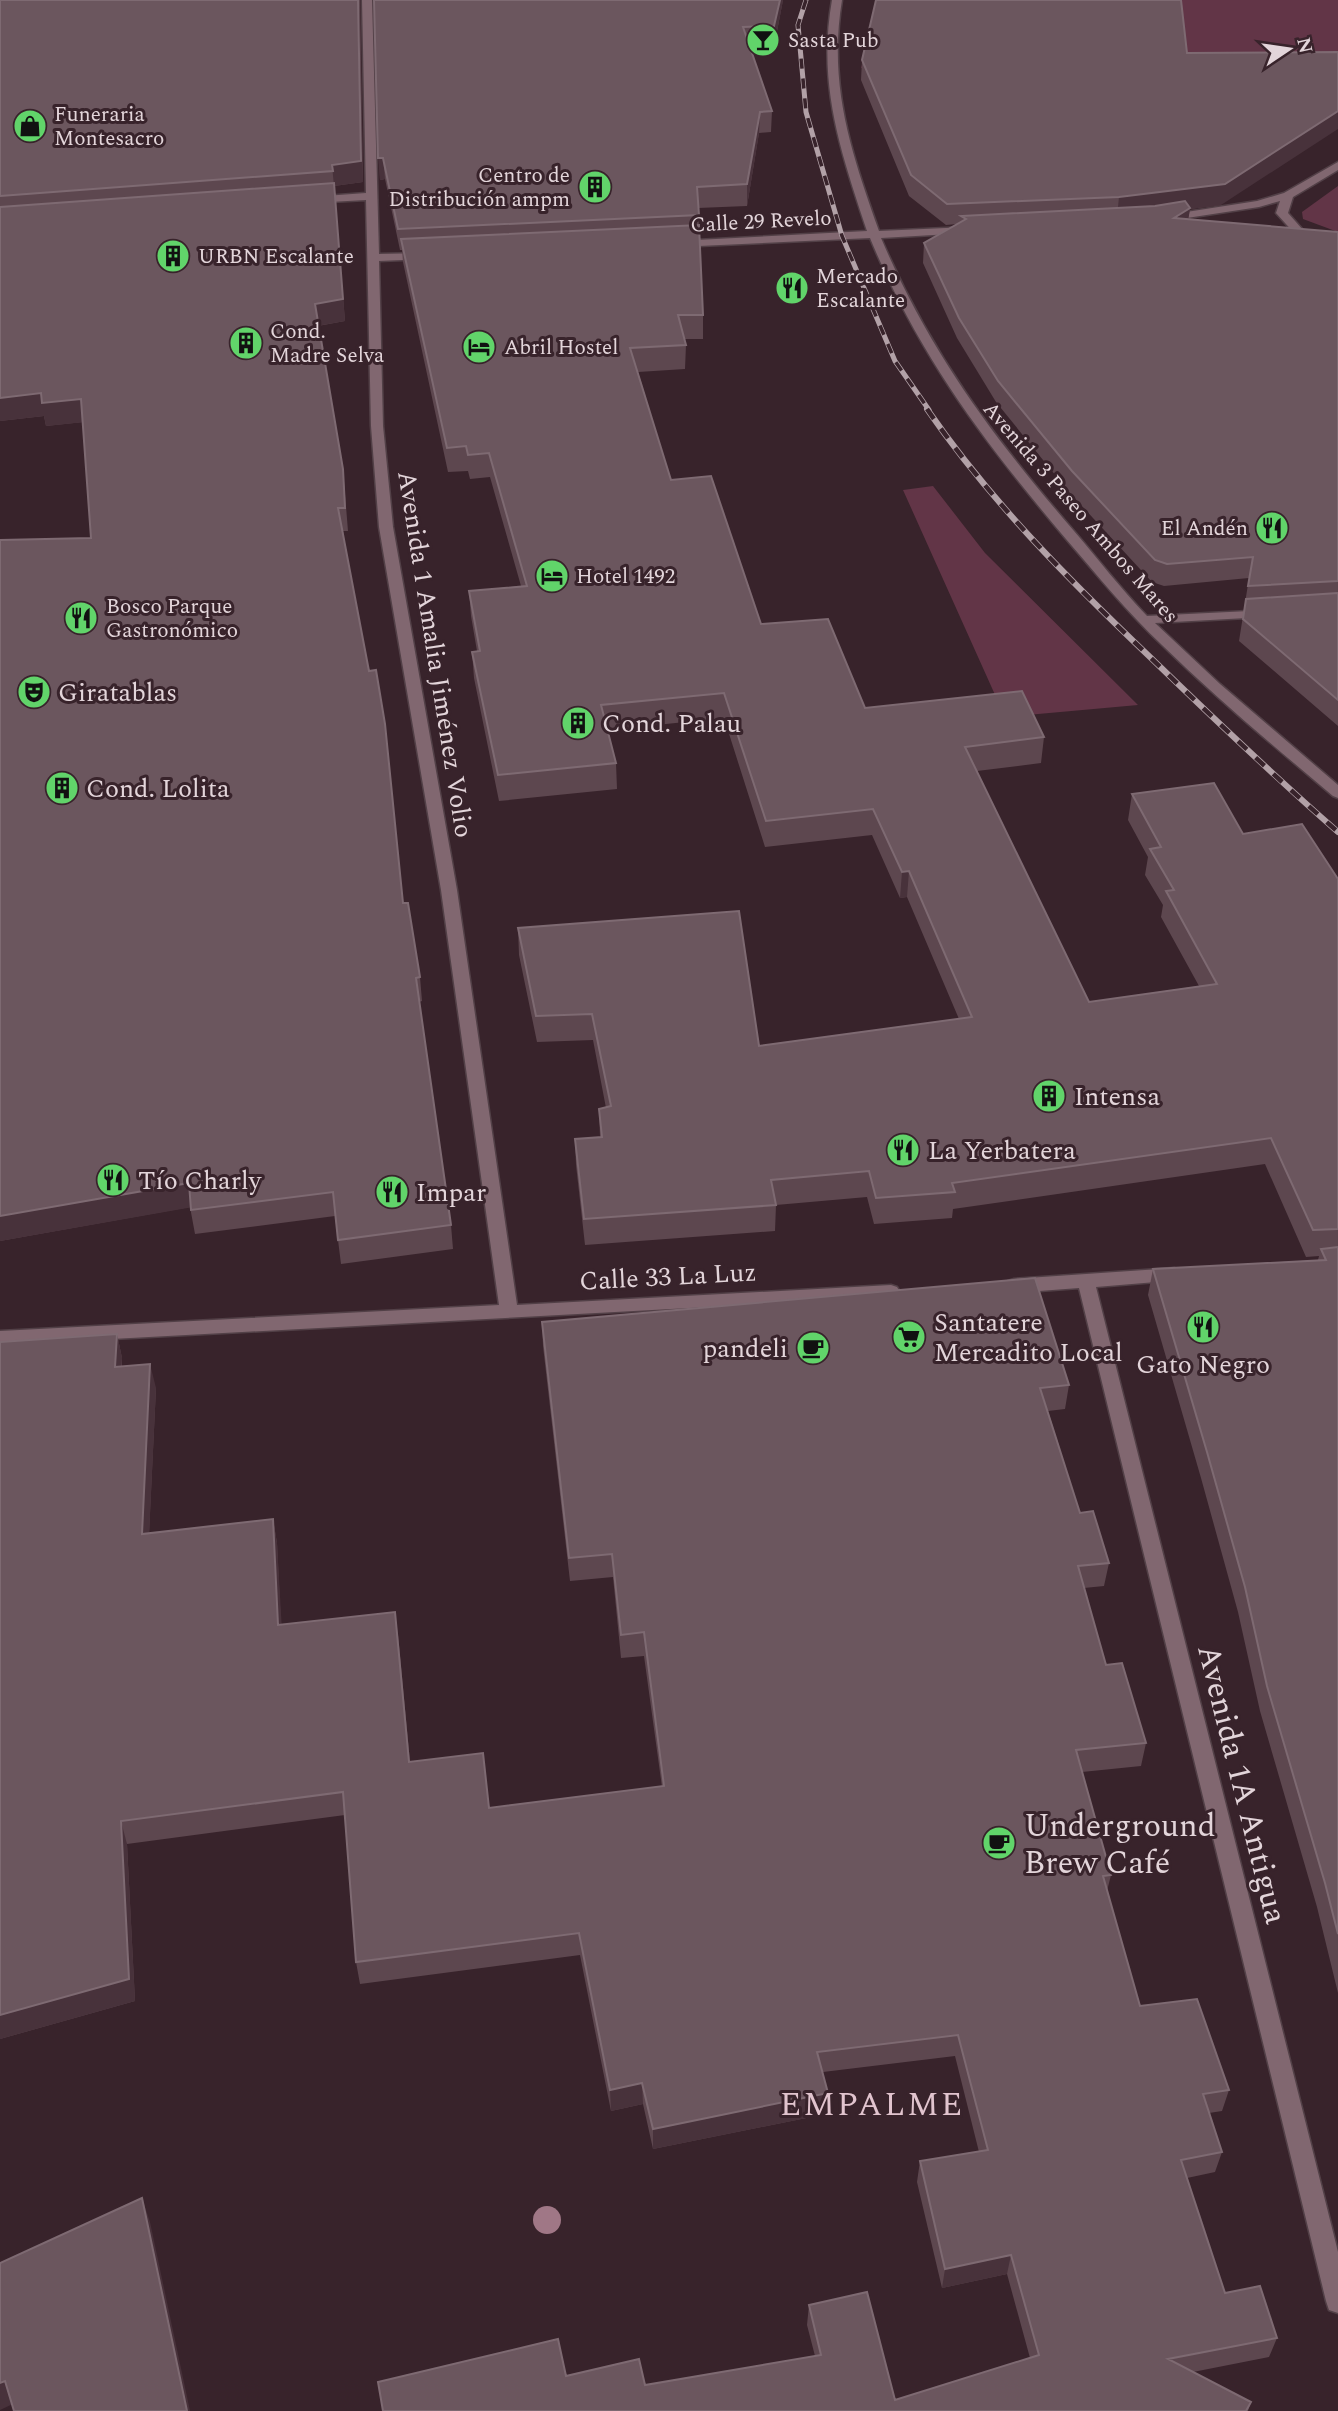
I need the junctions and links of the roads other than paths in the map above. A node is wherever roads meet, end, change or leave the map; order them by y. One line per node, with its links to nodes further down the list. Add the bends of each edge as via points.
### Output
1 (367, 0): 5 (street, Avenida 1 Amalia Jiménez Volio)
2 (837, 0): 11 (street, Avenida 3 Paseo Ambos Mares, via 828,66 837,118)
3 (1338, 165): 4 (street)
4 (1289, 195): 7 (street, via 1152,220); 10 (street, via 1282,213)
5 (373, 196): 6 (street); 15 (street, Avenida 1 Amalia Jiménez Volio)
6 (304, 201)
7 (1217, 225)
8 (984, 229): 11 (street, Calle 29 Revelo)
9 (1279, 230): 10 (street)
10 (1299, 232): 12 (street)
11 (872, 234): 13 (street, Calle 29 Revelo); 17 (street, Avenida 3 Paseo Ambos Mares, via 909,314 972,417)
12 (1312, 236)
13 (663, 245)
14 (442, 255): 15 (street)
15 (373, 258): 23 (street, Avenida 1 Amalia Jiménez Volio, via 377,426 386,527 447,879)
16 (1283, 611): 17 (street)
17 (1144, 620): 18 (street, Avenida 3 Paseo Ambos Mares)
18 (1338, 793)
19 (1192, 1274): 20 (street)
20 (1086, 1281): 21 (street); 25 (street, Avenida 1A Antigua)
21 (1002, 1286)
22 (906, 1291): 23 (street, Calle 33 La Luz)
23 (509, 1311): 24 (street, Calle 33 La Luz)
24 (0, 1338)
25 (1338, 2301)

